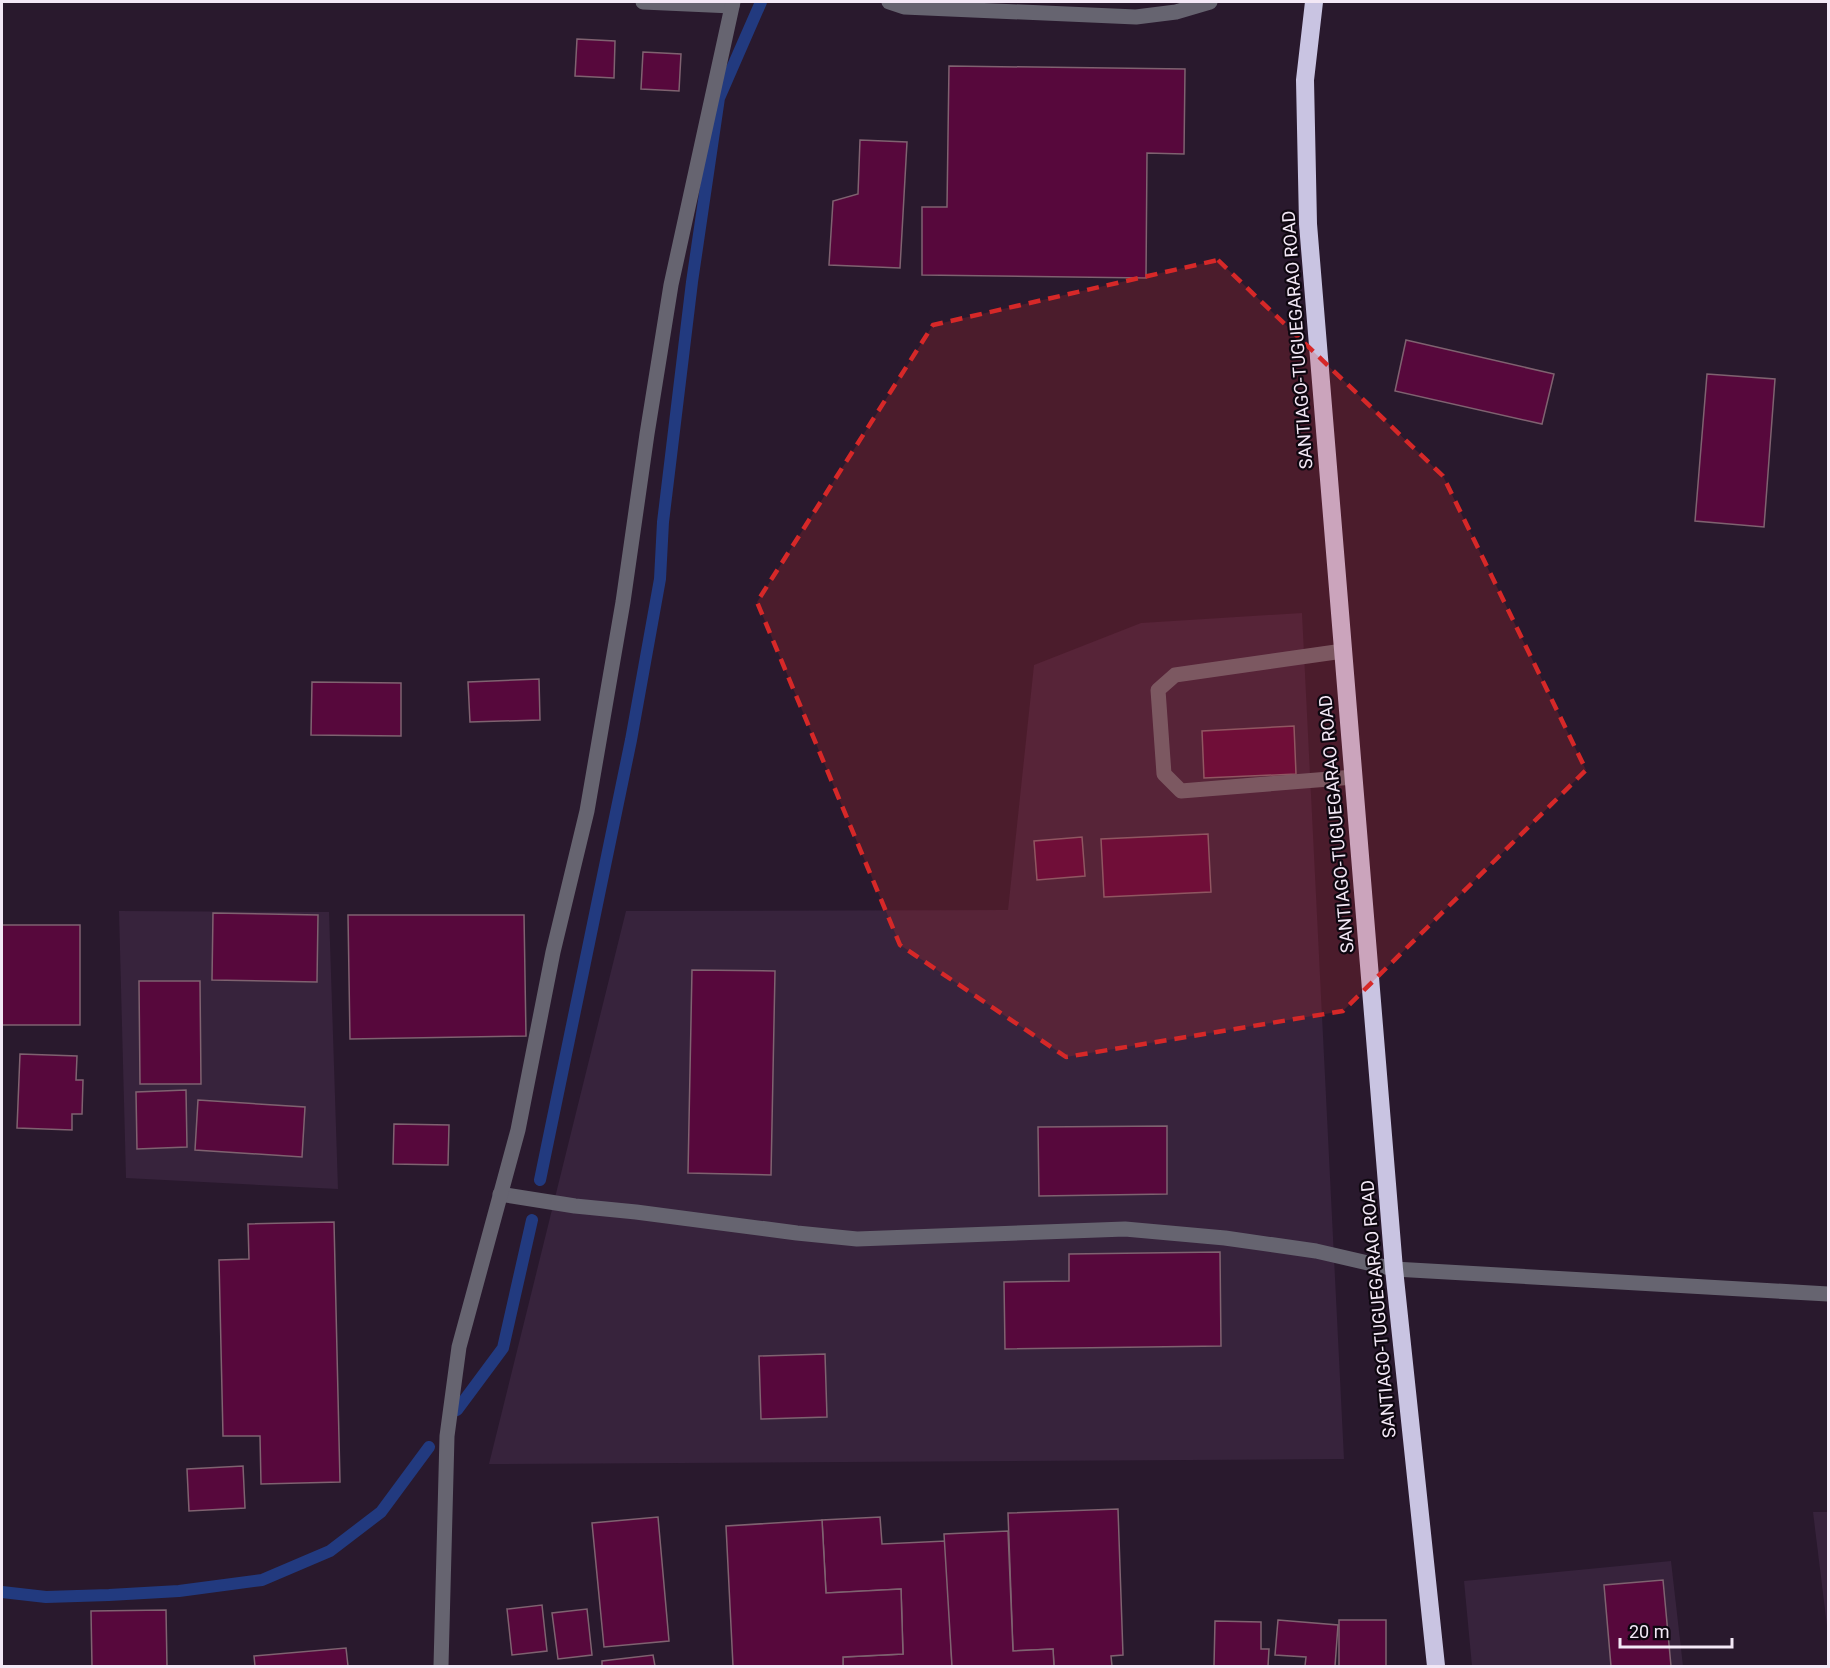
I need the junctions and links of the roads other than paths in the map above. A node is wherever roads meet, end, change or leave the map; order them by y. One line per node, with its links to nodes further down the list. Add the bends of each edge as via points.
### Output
1 (643, 2): 5 (street)
2 (889, 2): 3 (street, via 904,7 1136,17 1176,12)
3 (1210, 2)
4 (1314, 2): 6 (highway, SANTIAGO-TUGUEGARAO ROAD, via 1305,80 1308,224)
5 (732, 4): 8 (street, via 671,285 587,811 553,952 518,1130)
6 (1343, 651): 7 (highway, SANTIAGO-TUGUEGARAO ROAD); 7 (street, via 1175,675 1158,690 1164,774 1181,791)
7 (1354, 777): 9 (highway, SANTIAGO-TUGUEGARAO ROAD)
8 (500, 1194): 9 (street, via 857,1239 1125,1229 1316,1251); 12 (street, via 459,1347 451,1394)
9 (1394, 1269): 10 (street); 11 (highway, SANTIAGO-TUGUEGARAO ROAD)
10 (1828, 1294)
11 (1432, 1642): 13 (highway); 14 (highway, SANTIAGO-TUGUEGARAO ROAD)
12 (441, 1666)
13 (1426, 1666)
14 (1436, 1666)

